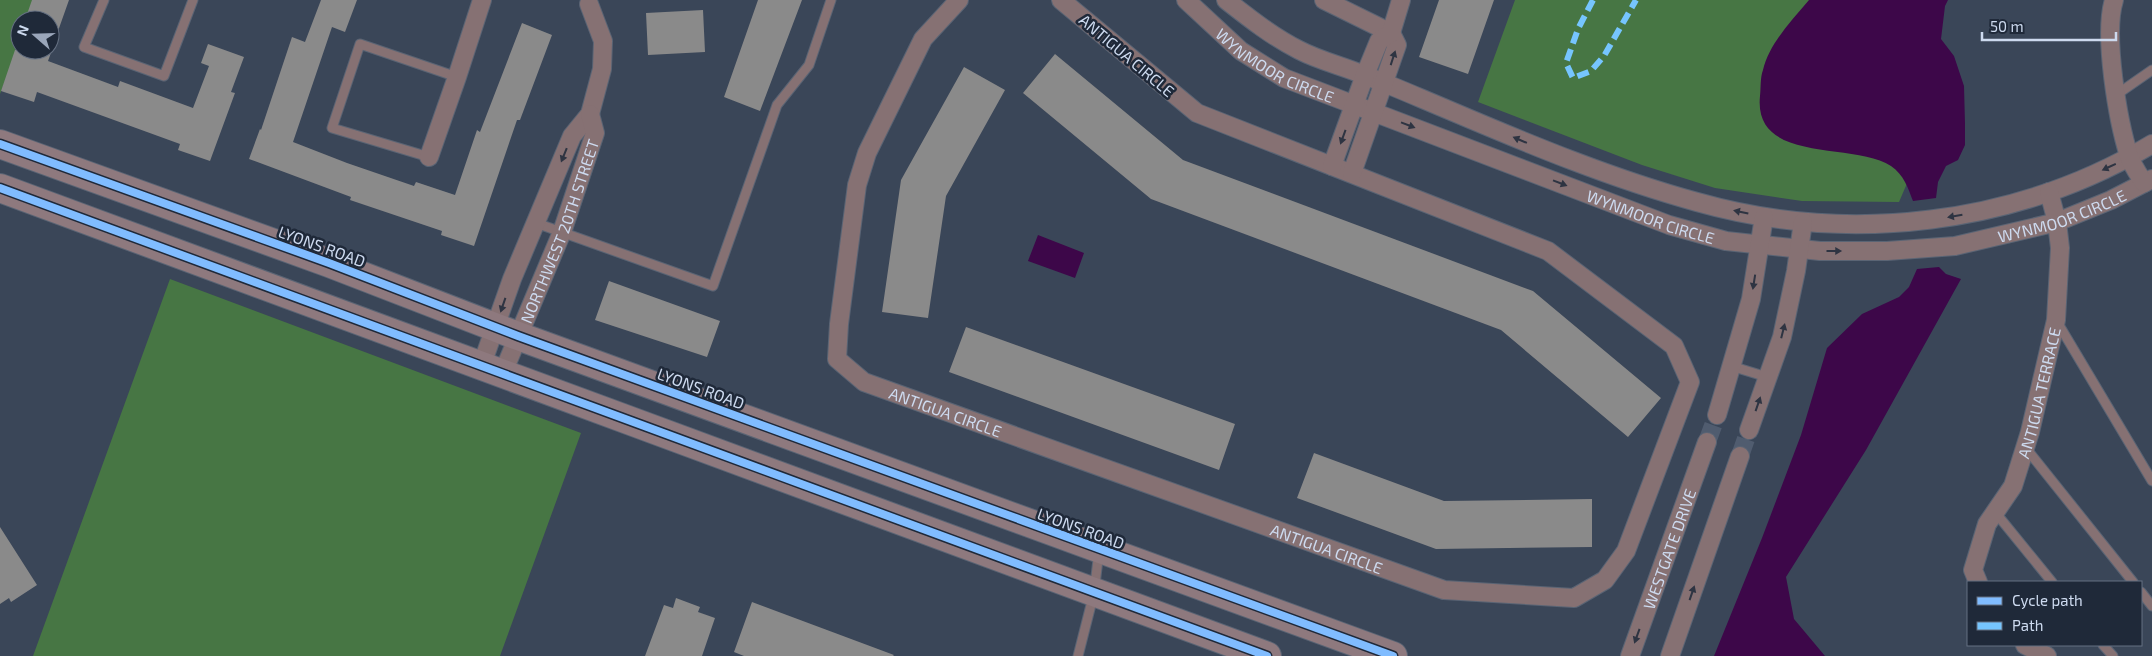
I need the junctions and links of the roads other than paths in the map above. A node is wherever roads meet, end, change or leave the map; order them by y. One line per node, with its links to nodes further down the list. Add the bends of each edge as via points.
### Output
1 (104, 0): 2 (lane, via 84,47 164,76)
2 (193, 0)
3 (482, 0): 16 (street)
4 (831, 0): 35 (lane, via 809,65 778,105 713,286)
5 (958, 0): 27 (street, ANTIGUA CIRCLE, via 923,39 867,153 857,184 838,324 837,359 864,382 1444,590 1574,598 1605,580 1626,551 1690,382 1674,346 1548,250)
6 (1061, 0): 26 (street, ANTIGUA CIRCLE, via 1197,113)
7 (1186, 0): 19 (street, WYNMOOR CIRCLE, via 1240,51 1284,78)
8 (1226, 0): 15 (street, WYNMOOR CIRCLE, via 1256,24 1300,50)
9 (1324, 0): 13 (street)
10 (1401, 0): 13 (street)
11 (2114, 0): 18 (street, via 2110,32)
12 (592, 1): 21 (street, NORTHWEST 20TH STREET, via 603,41 602,69)
13 (1391, 33): 15 (street, via 1380,41); 17 (street, one-way to 13, via 1397,45)
14 (2152, 70): 18 (lane)
15 (1365, 75): 17 (street, WYNMOOR CIRCLE); 19 (street)
16 (457, 77): 24 (street); 24 (lane, via 360,44 332,128)
17 (1385, 84): 20 (street); 31 (street, WYNMOOR CIRCLE, one-way to 17, via 1698,203 1534,146)
18 (2116, 95): 25 (street)
19 (1355, 104): 20 (street, WYNMOOR CIRCLE); 26 (street, one-way to 26)
20 (1374, 112): 27 (street); 36 (street, WYNMOOR CIRCLE, one-way to 36, via 1669,225 1726,241)
21 (590, 114): 34 (street, NORTHWEST 20TH STREET, one-way to 34, via 572,136); 35 (street, NORTHWEST 20TH STREET, via 595,133)
22 (0, 144): 39 (main road, LYONS ROAD)
23 (2152, 144): 25 (street, WYNMOOR CIRCLE)
24 (429, 157)
25 (2130, 158): 28 (street); 30 (street, WYNMOOR CIRCLE, one-way to 30)
26 (1332, 166): 27 (street, ANTIGUA CIRCLE)
27 (1352, 173)
28 (2148, 181): 33 (street, WYNMOOR CIRCLE)
29 (0, 188): 41 (main road)
30 (2049, 192): 32 (street, WYNMOOR CIRCLE, one-way to 32, via 1979,211 1924,221 1886,224); 33 (street, ANTIGUA TERRACE)
31 (1764, 217): 32 (street, WYNMOOR CIRCLE); 36 (street)
32 (1803, 222): 37 (street)
33 (2057, 222): 37 (street, WYNMOOR CIRCLE, one-way to 33, via 1887,251 1955,246); 38 (street, ANTIGUA TERRACE, via 2060,248)
34 (536, 223): 35 (lane); 39 (street, NORTHWEST 20TH STREET, one-way to 39, via 512,279)
35 (562, 232): 39 (street, NORTHWEST 20TH STREET)
36 (1760, 246): 37 (street, WYNMOOR CIRCLE); 40 (street, one-way to 40, via 1751,299)
37 (1800, 250): 42 (street, one-way to 37, via 1782,337)
38 (2056, 320): 46 (street, ANTIGUA TERRACE); 48 (lane)
39 (506, 331): 41 (street, NORTHWEST 20TH STREET); 41 (street, NORTHWEST 20TH STREET); 50 (main road, LYONS ROAD)
40 (1731, 366): 42 (lane); 43 (street)
41 (492, 371): 54 (main road)
42 (1767, 377): 44 (street, one-way to 42)
43 (1717, 415)
44 (1749, 430)
45 (1707, 442): 62 (street, WESTGATE DRIVE, one-way to 62)
46 (2025, 447): 49 (street, ANTIGUA TERRACE, via 2012,486); 53 (lane)
47 (1740, 456): 63 (street, one-way to 47)
48 (2152, 481)
49 (1995, 512): 51 (street, ANTIGUA TERRACE, via 1987,524 1973,570); 52 (lane)
50 (1099, 549): 54 (lane); 61 (main road, LYONS ROAD)
51 (1978, 581)
52 (2051, 581)
53 (2132, 581)
54 (1094, 593): 59 (lane); 60 (main road)
55 (2142, 593): 56 (lane)
56 (2152, 606)
57 (2026, 646): 64 (street)
58 (2105, 646): 65 (lane)
59 (1078, 656)
60 (1267, 656)
61 (1393, 656)
62 (1630, 656)
63 (1670, 656)
64 (2048, 656)
65 (2113, 656)

